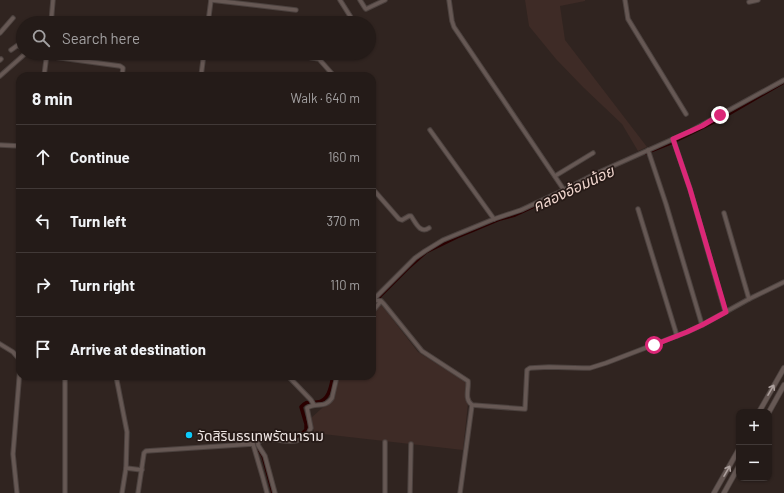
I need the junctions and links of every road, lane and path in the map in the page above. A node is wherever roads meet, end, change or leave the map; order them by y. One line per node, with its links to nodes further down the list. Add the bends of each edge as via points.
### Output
1 (53, 0): 11 (street)
2 (211, 0): 10 (street); 12 (street)
3 (340, 0): 13 (street)
4 (360, 0): 5 (street, via 366,9)
5 (385, 0)
6 (449, 0): 36 (street, via 454,27)
7 (625, 0): 29 (street, via 628,18)
8 (758, 0): 9 (street)
9 (749, 2)
10 (296, 10)
11 (51, 16)
12 (209, 16)
13 (350, 16)
14 (13, 18): 15 (street)
15 (0, 33)
16 (16, 46): 17 (street)
17 (11, 50)
18 (18, 60): 27 (street)
19 (46, 60): 23 (street)
20 (80, 60): 24 (street, via 120,66)
21 (203, 60): 25 (street)
22 (320, 60): 26 (street)
23 (45, 72)
24 (122, 72)
25 (202, 72)
26 (330, 72)
27 (0, 76)
28 (784, 80): 31 (street)
29 (686, 114)
30 (430, 130): 41 (street)
31 (674, 140): 34 (street); 49 (street)
32 (0, 146): 33 (street)
33 (16, 146)
34 (648, 151): 37 (street); 50 (street)
35 (593, 153): 36 (street)
36 (555, 176): 37 (street)
37 (564, 190): 41 (street, via 521,210)
38 (376, 193): 42 (street, via 400,220 411,216 421,230)
39 (638, 209): 51 (street)
40 (724, 213): 45 (street)
41 (494, 219): 44 (street, via 443,240 425,251)
42 (429, 228)
43 (784, 282): 45 (street)
44 (376, 297)
45 (749, 299): 49 (street)
46 (376, 300): 47 (street)
47 (380, 301): 48 (street); 62 (street, via 418,347 468,381 467,400)
48 (376, 306)
49 (726, 312): 50 (street)
50 (702, 325): 51 (street)
51 (676, 336): 62 (street, via 590,368 530,368 527,370 525,409)
52 (0, 344): 53 (street)
53 (16, 355)
54 (784, 368): 63 (main road, one-way to 54)
55 (19, 380): 72 (street, via 13,454)
56 (64, 380): 73 (street)
57 (117, 380): 69 (street, via 127,432)
58 (292, 380): 61 (street)
59 (336, 380): 61 (street, via 332,398 325,404)
60 (784, 385): 64 (main road)
61 (314, 405): 77 (street, via 307,408 311,428 302,438 293,441 258,442 265,456)
62 (472, 405): 80 (street)
63 (761, 409)
64 (771, 409)
65 (385, 442): 78 (street)
66 (411, 444): 79 (street)
67 (736, 455): 68 (main road)
68 (734, 459): 81 (main road, one-way to 68)
69 (126, 468): 70 (street); 74 (street)
70 (142, 470): 75 (street); 76 (street, via 144,453 147,450 253,444)
71 (736, 471): 82 (main road)
72 (17, 493)
73 (65, 493)
74 (122, 493)
75 (138, 493)
76 (267, 493)
77 (275, 493)
78 (385, 493)
79 (410, 493)
80 (460, 493)
81 (714, 493)
82 (724, 493)

